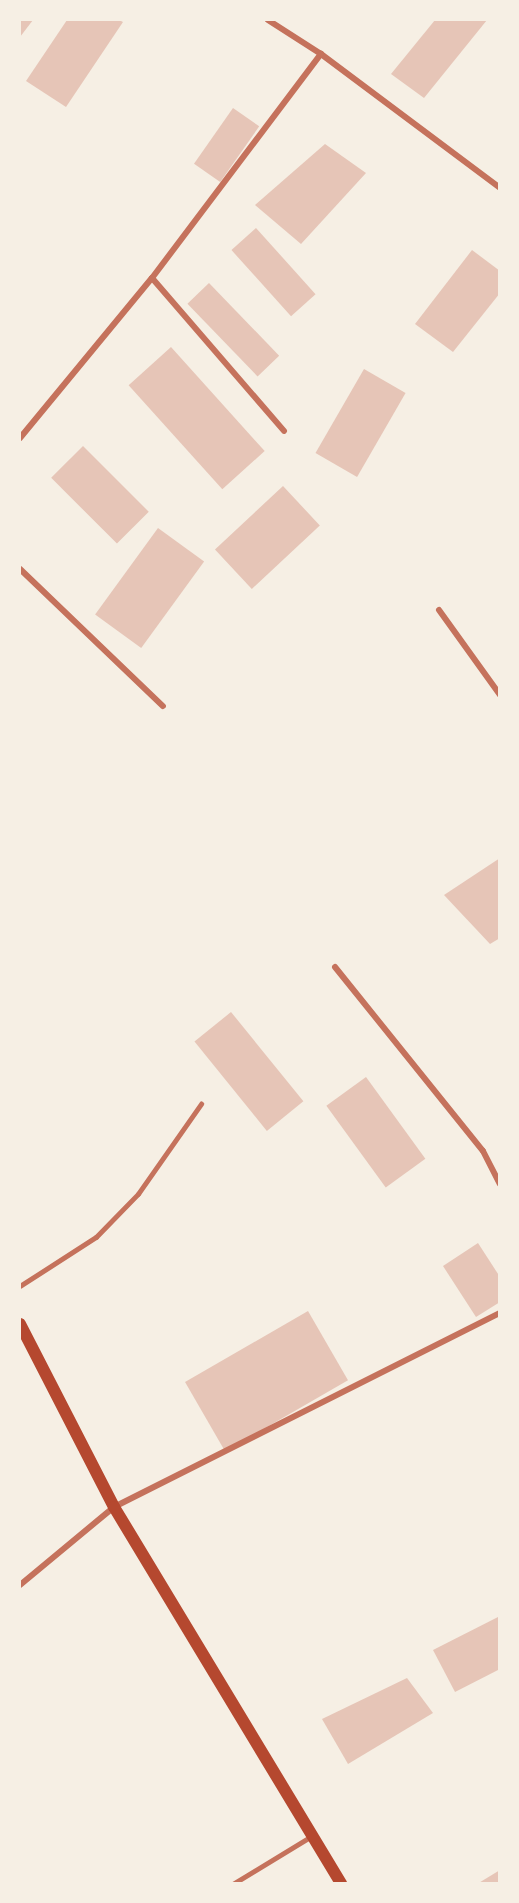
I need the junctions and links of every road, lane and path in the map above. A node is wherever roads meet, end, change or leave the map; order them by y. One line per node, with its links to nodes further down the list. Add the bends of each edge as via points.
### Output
1 (268, 20): 2 (street)
2 (321, 54): 3 (street); 4 (street)
3 (500, 188)
4 (152, 278): 5 (street); 6 (street)
5 (284, 431)
6 (20, 438)
7 (20, 569): 10 (street)
8 (439, 610): 9 (street)
9 (500, 695)
10 (163, 706)
11 (335, 967): 13 (street, via 483,1151)
12 (201, 1104): 14 (lane, via 138,1194 96,1237)
13 (500, 1184)
14 (20, 1286)
15 (500, 1313): 17 (street)
16 (20, 1324): 17 (main road)
17 (114, 1507): 18 (street); 19 (main road)
18 (20, 1585)
19 (312, 1835): 20 (lane); 21 (main road)
20 (234, 1884)
21 (340, 1884)

